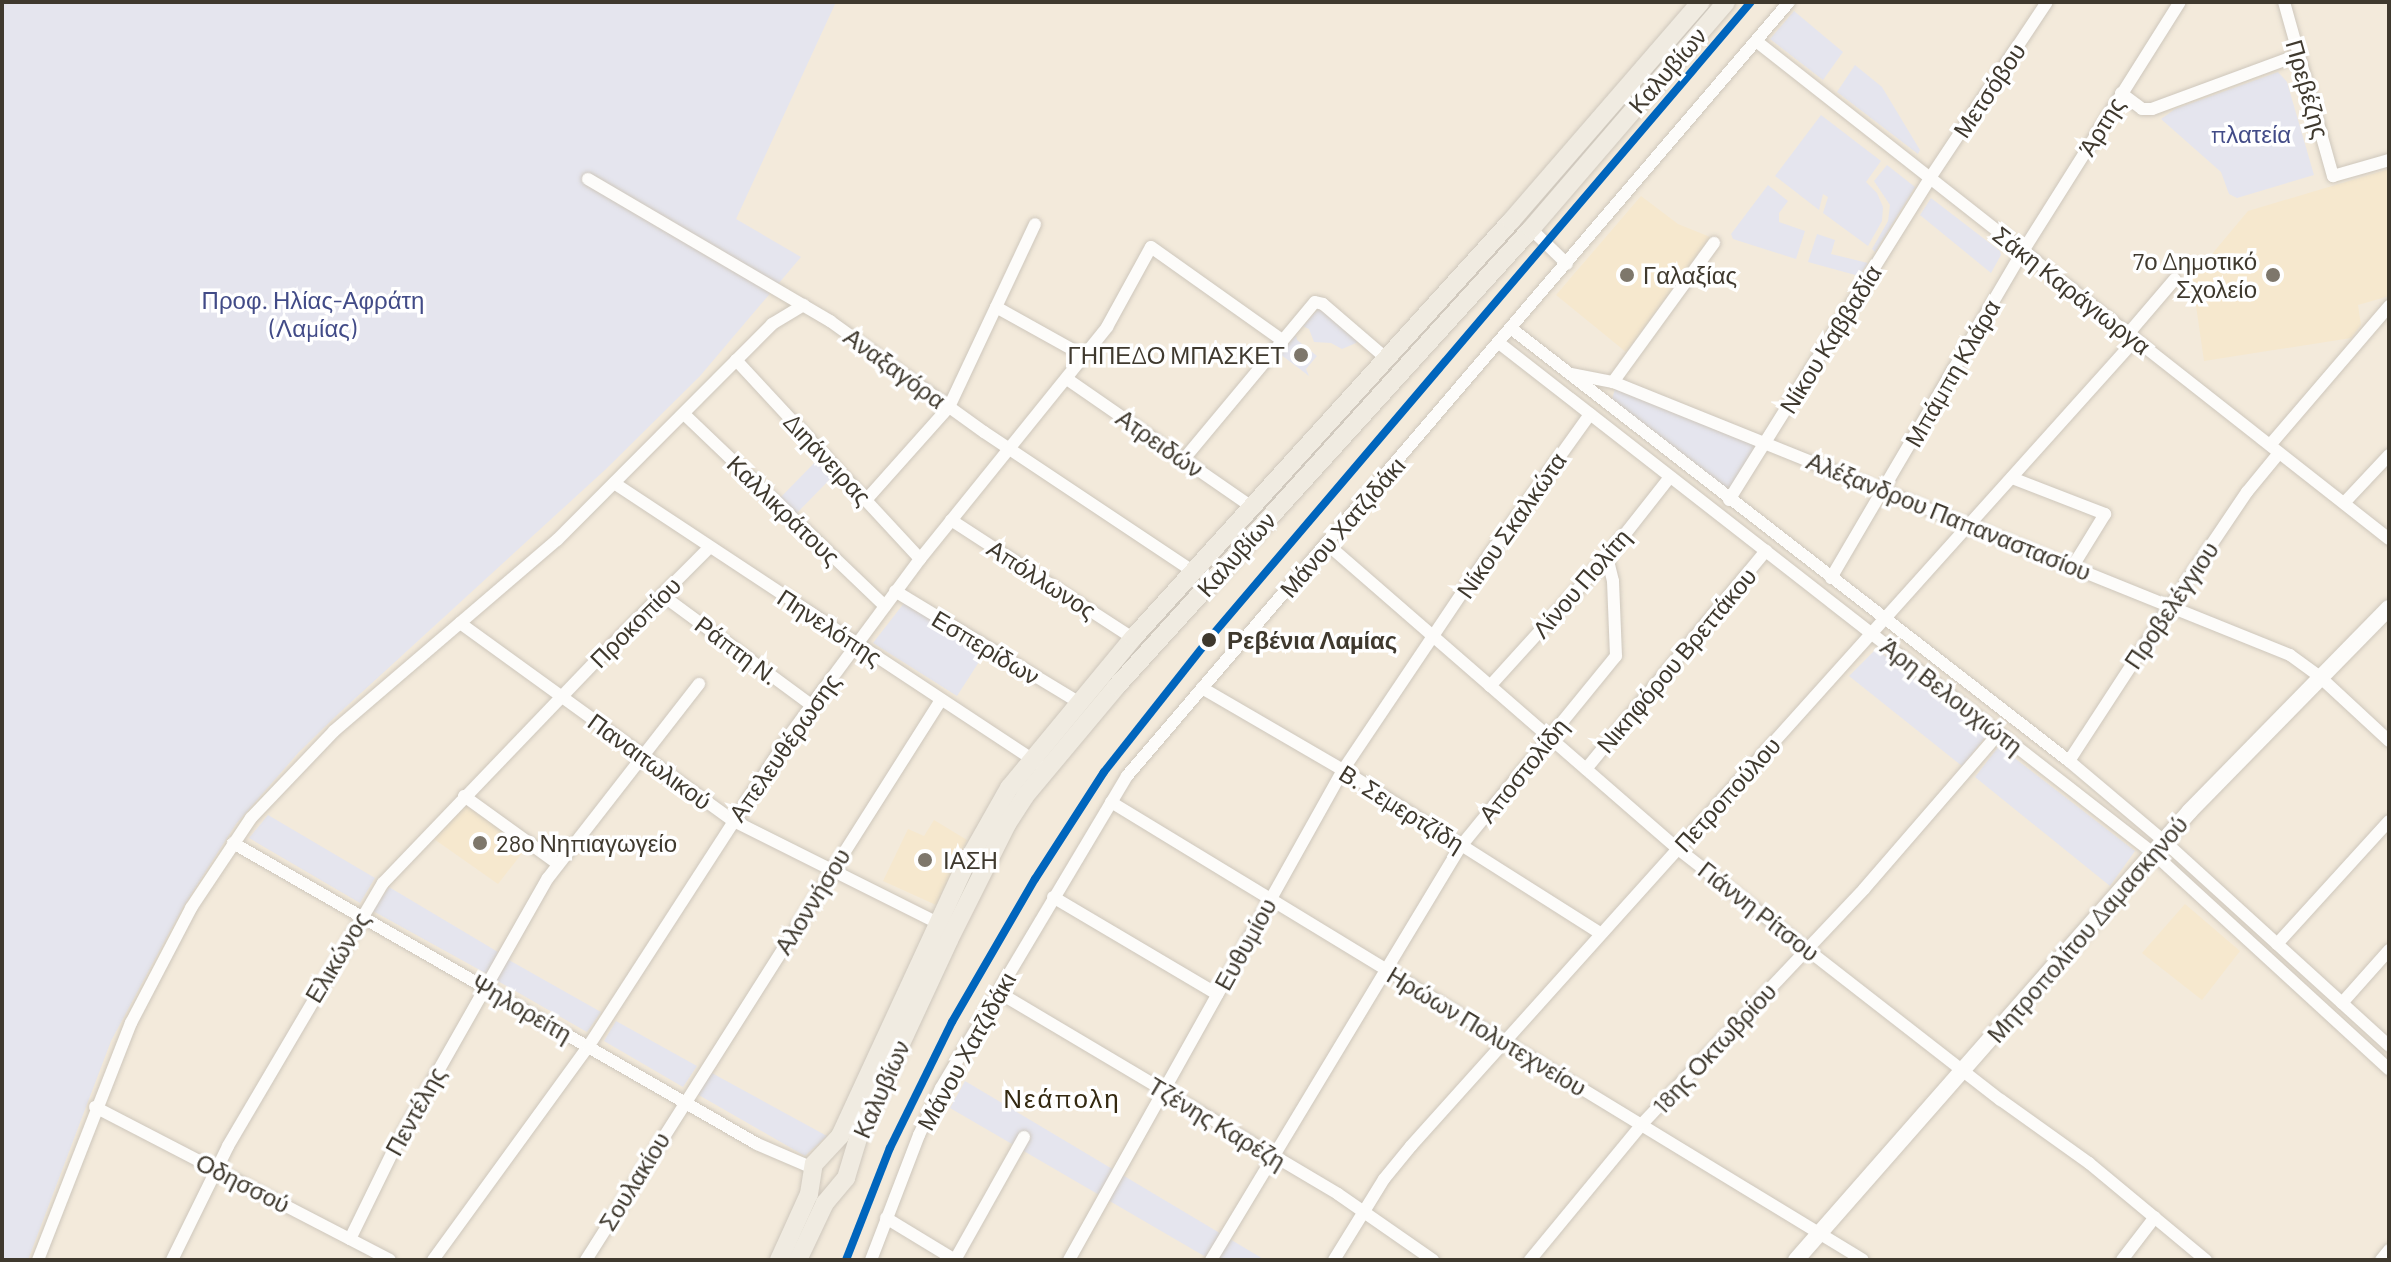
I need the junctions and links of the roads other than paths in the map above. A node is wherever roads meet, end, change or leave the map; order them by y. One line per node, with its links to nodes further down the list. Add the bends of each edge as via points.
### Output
1 (1701, 2): 27 (main road, Καλυβίων)
2 (1726, 2): 14 (main road, Καλυβίων)
3 (1789, 2): 7 (street, Μάνου Χατζιδάκι)
4 (2047, 2): 11 (street, Μετσόβου)
5 (2180, 2): 9 (street, Άρτης)
6 (2284, 2): 8 (street, Πρεβέζης)
7 (1756, 41): 11 (street, Σάκη Καράγιωργα); 17 (street, Μάνου Χατζιδάκι)
8 (2298, 55): 9 (street, via 2152,109 2142,109); 10 (street, Πρεβέζης, via 2333,176)
9 (2121, 93): 16 (street, Άρτης)
10 (2389, 160)
11 (1930, 178): 16 (street, Σάκη Καράγιωργα); 35 (street, Νίκου Καββαδία)
12 (588, 179): 19 (street, Αναξαγόρα)
13 (1035, 224): 21 (street)
14 (1531, 229): 17 (street); 83 (main road, Καλυβίων, via 1116,687)
15 (1714, 243): 31 (street)
16 (2023, 251): 23 (street, Σάκη Καράγιωργα); 43 (street, Μπάμπη Κλάρα)
17 (1567, 264): 22 (street, Μάνου Χατζιδάκι)
18 (2175, 279): 23 (street, Πετροπούλου)
19 (804, 305): 28 (street, via 772,324); 32 (street, Αναξαγόρα)
20 (2389, 306): 37 (street, Προβελέγγιου)
21 (996, 307): 26 (street); 32 (street)
22 (1512, 329): 25 (street, Μάνου Χατζιδάκι); 29 (street, Άρη Βελουχιώτη)
23 (2132, 337): 37 (street, Σάκη Καράγιωργα); 41 (street, Πετροπούλου)
24 (1282, 340): 26 (street, Απελευθέρωσης, via 1151,247 1114,316); 27 (street, via 1315,302); 39 (street)
25 (1499, 343): 34 (street, Άρη Βελουχιώτη); 51 (street, Μάνου Χατζιδάκι)
26 (1084, 356): 30 (street, Απελευθέρωσης)
27 (1387, 359): 47 (main road, Καλυβίων)
28 (736, 360): 33 (street); 44 (street, Διηάνειρας)
29 (1571, 374): 31 (street, Αλέξανδρου Παπαναστασίου); 45 (street, Άρη Βελουχιώτη)
30 (1067, 379): 36 (street, Απελευθέρωσης); 39 (street, Ατρειδών)
31 (1613, 382): 35 (street, Αλέξανδρου Παπαναστασίου)
32 (949, 407): 36 (street, Αναξαγόρα); 44 (street)
33 (684, 414): 42 (street); 61 (street, Καλλικράτους)
34 (1590, 414): 40 (street, Άρη Βελουχιώτη); 67 (street, Νίκου Σκαλκώτα)
35 (1767, 442): 43 (street, Αλέξανδρου Παπαναστασίου); 45 (street, Νίκου Καββαδία)
36 (1009, 448): 48 (street, Απελευθέρωσης); 57 (street, Αναξαγόρα)
37 (2274, 449): 46 (street, Σάκη Καράγιωργα); 62 (street, Προβελέγγιου)
38 (2389, 455): 46 (street)
39 (1184, 459): 47 (street, Ατρειδών)
40 (1670, 477): 53 (street, Άρη Βελουχιώτη); 54 (street, Λίνου Πολίτη)
41 (2012, 478): 49 (street, Πετροπούλου); 56 (street, via 2105,514)
42 (614, 483): 52 (street, Πηνελόπης); 65 (street)
43 (1884, 488): 49 (street, Αλέξανδρου Παπαναστασίου); 58 (street, Μπάμπη Κλάρα)
44 (866, 500): 55 (street, Διηάνειρας)
45 (1729, 500): 58 (street, Άρη Βελουχιώτη)
46 (2344, 503): 50 (street, Σάκη Καράγιωργα)
47 (1253, 508): 57 (main road, Καλυβίων)
48 (951, 520): 55 (street, Απελευθέρωσης); 68 (street, Απόλλωνος)
49 (1970, 525): 56 (street, Αλέξανδρου Παπαναστασίου); 64 (street, Πετροπούλου)
50 (2389, 539)
51 (1327, 544): 67 (street, Γιάννη Ρίτσου); 73 (street, Μάνου Χατζιδάκι)
52 (709, 548): 60 (street, Προκοπίου); 69 (street, Πηνελόπης)
53 (1766, 551): 66 (street, Άρη Βελουχιώτη); 84 (street, Νικηφόρου Βρεττάκου)
54 (1607, 557): 72 (street, Λίνου Πολίτη); 79 (street, Αποστολίδη, via 1616,656)
55 (920, 559): 59 (street, Απελευθέρωσης)
56 (2073, 566): 62 (street, Αλέξανδρου Παπαναστασίου)
57 (1194, 572): 68 (main road, Καλυβίων)
58 (1831, 578): 64 (street, Άρη Βελουχιώτη)
59 (895, 591): 61 (street, Απελευθέρωσης); 76 (street, Εσπερίδων)
60 (662, 595): 74 (street, Προκοπίου); 77 (street, Ράπτη Ν.)
61 (885, 606): 69 (street, Απελευθέρωσης)
62 (2170, 606): 70 (street, Αλέξανδρου Παπαναστασίου, via 2290,655); 82 (street, Προβελέγγιου)
63 (2389, 608): 70 (street, Μητροπολίτου Δαμασκηνού)
64 (1884, 618): 66 (street, Πετροπούλου); 82 (street, Άρη Βελουχιώτη)
65 (460, 623): 74 (street, Παναιτωλικού); 90 (street, via 302,761)
66 (1870, 632): 78 (street, Άρη Βελουχιώτη); 93 (street, Πετροπούλου)
67 (1433, 636): 72 (street, Γιάννη Ρίτσου); 85 (street, Ευθυμίου)
68 (1133, 638): 76 (main road, Καλυβίων)
69 (856, 644): 75 (street, Πηνελόπης); 77 (street, Απελευθέρωσης)
70 (2320, 677): 80 (street, Αλέξανδρου Παπαναστασίου); 92 (street, Μητροπολίτου Δαμασκηνού)
71 (699, 684): 81 (street, Πεντέλης)
72 (1490, 686): 79 (street, Γιάννη Ρίτσου)
73 (1202, 688): 85 (street, Β. Σεμερτζίδη); 87 (street, Μάνου Χατζιδάκι)
74 (561, 696): 81 (street, Παναιτωλικού); 86 (street, Ελικώνος)
75 (941, 700): 83 (street, Πηνελόπης); 95 (street, Αλοννήσου)
76 (1078, 702): 83 (main road, Καλυβίων)
77 (811, 705): 88 (street, Απελευθέρωσης)
78 (1999, 733): 92 (street, Άρη Βελουχιώτη); 102 (street, 18ης Οκτωβρίου)
79 (1550, 737): 84 (street, Γιάννη Ρίτσου); 91 (street, Αποστολίδη)
80 (2389, 741)
81 (641, 754): 88 (street, Παναιτωλικού); 94 (street, Πεντέλης)
82 (2069, 761): 92 (street, Άρη Βελουχιώτη)
83 (1039, 764): 99 (main road, Καλυβίων, via 982,832); 122 (main road, Καλυβίων, via 972,892 860,1132)
84 (1586, 769): 93 (street, Γιάννη Ρίτσου)
85 (1343, 770): 91 (street, Β. Σεμερτζίδη); 97 (street, Ευθυμίου)
86 (464, 796): 94 (street); 98 (street, Ελικώνος, via 398,864)
87 (1111, 802): 96 (street, Μάνου Χατζιδάκι); 97 (street, Ηρώων Πολυτεχνείου)
88 (732, 820): 95 (street, Παναιτωλικού); 111 (street, Απελευθέρωσης)
89 (2389, 821): 101 (street)
90 (233, 843): 98 (street, Ψηλορείτη); 116 (street, via 158,967)
91 (1461, 846): 100 (street, Β. Σεμερτζίδη); 104 (street, Αποστολίδη)
92 (2159, 847): 101 (street, Άρη Βελουχιώτη); 112 (street, Άρη Βελουχιώτη); 113 (street, Μητροπολίτου Δαμασκηνού)
93 (1678, 849): 100 (street, Πετροπούλου); 102 (street, Γιάννη Ρίτσου)
94 (557, 863): 105 (street, Πεντέλης)
95 (831, 871): 99 (street, Παναιτωλικού); 115 (street, Αλοννήσου)
96 (1053, 897): 106 (street, Μάνου Χατζιδάκι); 107 (street)
97 (1269, 899): 104 (street, Ηρώων Πολυτεχνείου); 107 (street, Ευθυμίου)
98 (361, 917): 105 (street, Ψηλορείτη); 121 (street, Ελικώνος)
99 (938, 923): 120 (main road, Καλυβίων, via 843,1130)
100 (1600, 933): 109 (street, Πετροπούλου)
101 (2277, 944): 108 (street, Άρη Βελουχιώτη)
102 (1808, 949): 113 (street, Γιάννη Ρίτσου); 117 (street, 18ης Οκτωβρίου)
103 (2389, 950): 108 (street)
104 (1385, 970): 109 (street, Ηρώων Πολυτεχνείου); 119 (street, Αποστολίδη)
105 (485, 986): 111 (street, Ψηλορείτη); 127 (street, Πεντέλης)
106 (998, 992): 114 (street, Τζένης Καρέζη); 125 (street, Μάνου Χατζιδάκι, via 929,1111)
107 (1217, 994): 114 (street, Ευθυμίου)
108 (2342, 1003): 110 (street, Άρη Βελουχιώτη)
109 (1504, 1041): 117 (street, Ηρώων Πολυτεχνείου); 123 (street, Πετροπούλου, via 1400,1158)
110 (2389, 1046)
111 (588, 1047): 115 (street, Ψηλορείτη); 132 (street, Απελευθέρωσης)
112 (2389, 1069)
113 (1964, 1070): 124 (street, Γιάννη Ρίτσου); 126 (street, Μητροπολίτου Δαμασκηνού)
114 (1164, 1091): 119 (street, Τζένης Καρέζη); 138 (street, Ευθυμίου)
115 (683, 1102): 120 (street, Ψηλορείτη, via 786,1159); 133 (street, Σουλακίου)
116 (95, 1107): 121 (street, Οδησσού); 129 (street)
117 (1642, 1124): 126 (street, Ηρώων Πολυτεχνείου); 142 (street, 18ης Οκτωβρίου)
118 (1024, 1137): 137 (street)
119 (1273, 1156): 123 (street, Τζένης Καρέζη); 139 (street, Αποστολίδη)
120 (816, 1165): 122 (main road, via 823,1187); 122 (main road, via 839,1156); 134 (main road, Καλυβίων, via 809,1194)
121 (215, 1169): 127 (street, Οδησσού); 130 (street, Ελικώνος)
122 (845, 1178): 135 (main road, Καλυβίων, via 825,1203)
123 (1363, 1213): 140 (street, Πετροπούλου); 141 (street, Τζένης Καρέζη)
124 (2155, 1217): 145 (street); 146 (street, Γιάννη Ρίτσου)
125 (886, 1218): 136 (street, Μάνου Χατζιδάκι); 137 (street)
126 (1819, 1234): 143 (street, Μητροπολίτου Δαμασκηνού); 144 (street, Ηρώων Πολυτεχνείου)
127 (350, 1239): 131 (street, Οδησσού)
128 (2389, 1250): 147 (street)
129 (38, 1260)
130 (172, 1260)
131 (390, 1260)
132 (433, 1260)
133 (586, 1260)
134 (779, 1260)
135 (798, 1260)
136 (871, 1260)
137 (955, 1260)
138 (1069, 1260)
139 (1211, 1260)
140 (1334, 1260)
141 (1433, 1260)
142 (1530, 1260)
143 (1796, 1260)
144 (1863, 1260)
145 (2122, 1260)
146 (2206, 1260)
147 (2381, 1260)

